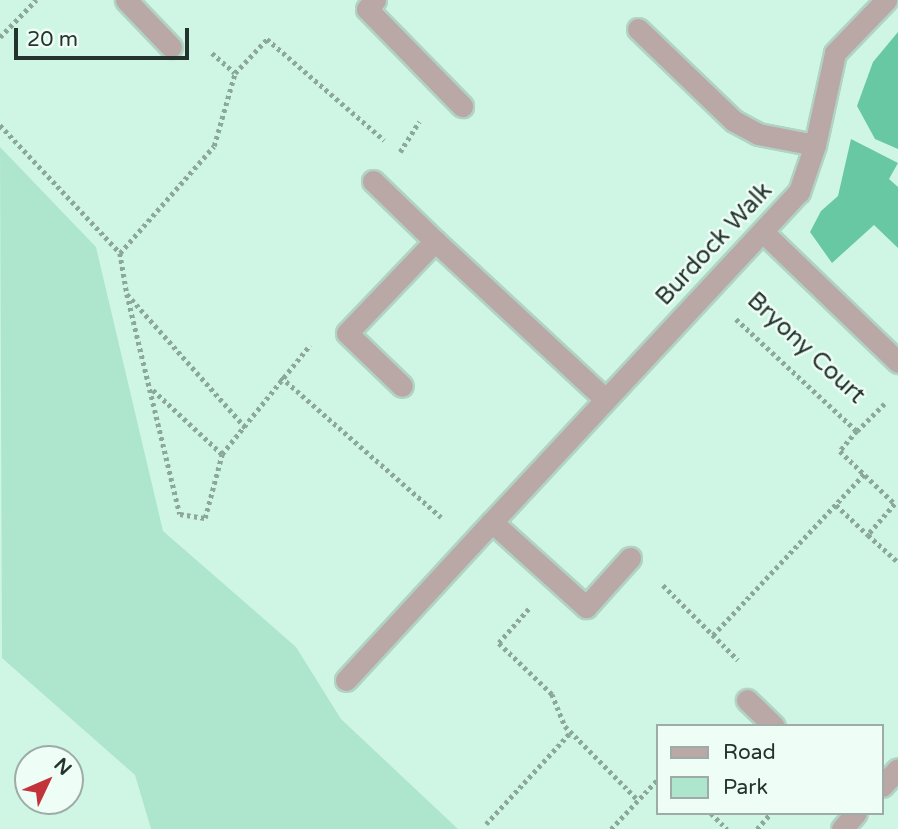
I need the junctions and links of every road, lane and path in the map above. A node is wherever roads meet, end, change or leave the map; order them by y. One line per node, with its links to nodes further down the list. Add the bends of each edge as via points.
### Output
1 (36, 0): 6 (path)
2 (126, 0): 7 (street)
3 (886, 0): 10 (street, Burdock Walk, via 835,53)
4 (371, 5): 8 (street)
5 (638, 29): 10 (street, via 734,121 758,134)
6 (0, 37)
7 (171, 47)
8 (462, 106)
9 (0, 125): 14 (path)
10 (815, 145): 12 (street, Burdock Walk, via 799,192)
11 (373, 181): 13 (street); 14 (path, via 399,153 267,39 235,73 214,146)
12 (764, 233): 15 (street, Burdock Walk); 18 (street)
13 (435, 241): 17 (street); 23 (street)
14 (120, 253): 16 (path)
15 (708, 292): 23 (street, Burdock Walk); 25 (path, Bryony Court)
16 (127, 294): 21 (path); 24 (path)
17 (347, 333): 19 (path, via 321,332); 20 (street)
18 (898, 362)
19 (281, 377): 24 (path); 31 (path)
20 (402, 386)
21 (152, 389): 26 (path); 26 (path, via 180,514 205,518)
22 (890, 397): 25 (path)
23 (604, 398): 29 (street, Burdock Walk)
24 (246, 428): 26 (path)
25 (857, 431): 27 (path, Bryony Court, via 840,451)
26 (222, 454)
27 (864, 474): 28 (path); 30 (path, Bryony Court, via 895,504)
28 (836, 505): 30 (path); 36 (path)
29 (492, 523): 31 (street, Burdock Walk); 34 (street)
30 (868, 535): 33 (path)
31 (472, 544): 38 (street, Burdock Walk)
32 (630, 558): 34 (street, via 586,607)
33 (898, 562)
34 (555, 580): 41 (path, via 499,643 552,694)
35 (660, 582): 36 (path)
36 (713, 635): 37 (path)
37 (746, 668)
38 (345, 680)
39 (747, 700): 40 (street)
40 (772, 724)
41 (571, 732): 45 (path); 49 (path)
42 (898, 769): 44 (street)
43 (656, 781): 45 (path)
44 (884, 784)
45 (638, 800): 50 (path)
46 (713, 815): 51 (path)
47 (770, 815): 52 (path)
48 (854, 815): 53 (street)
49 (485, 824)
50 (611, 829)
51 (727, 829)
52 (757, 829)
53 (842, 829)

